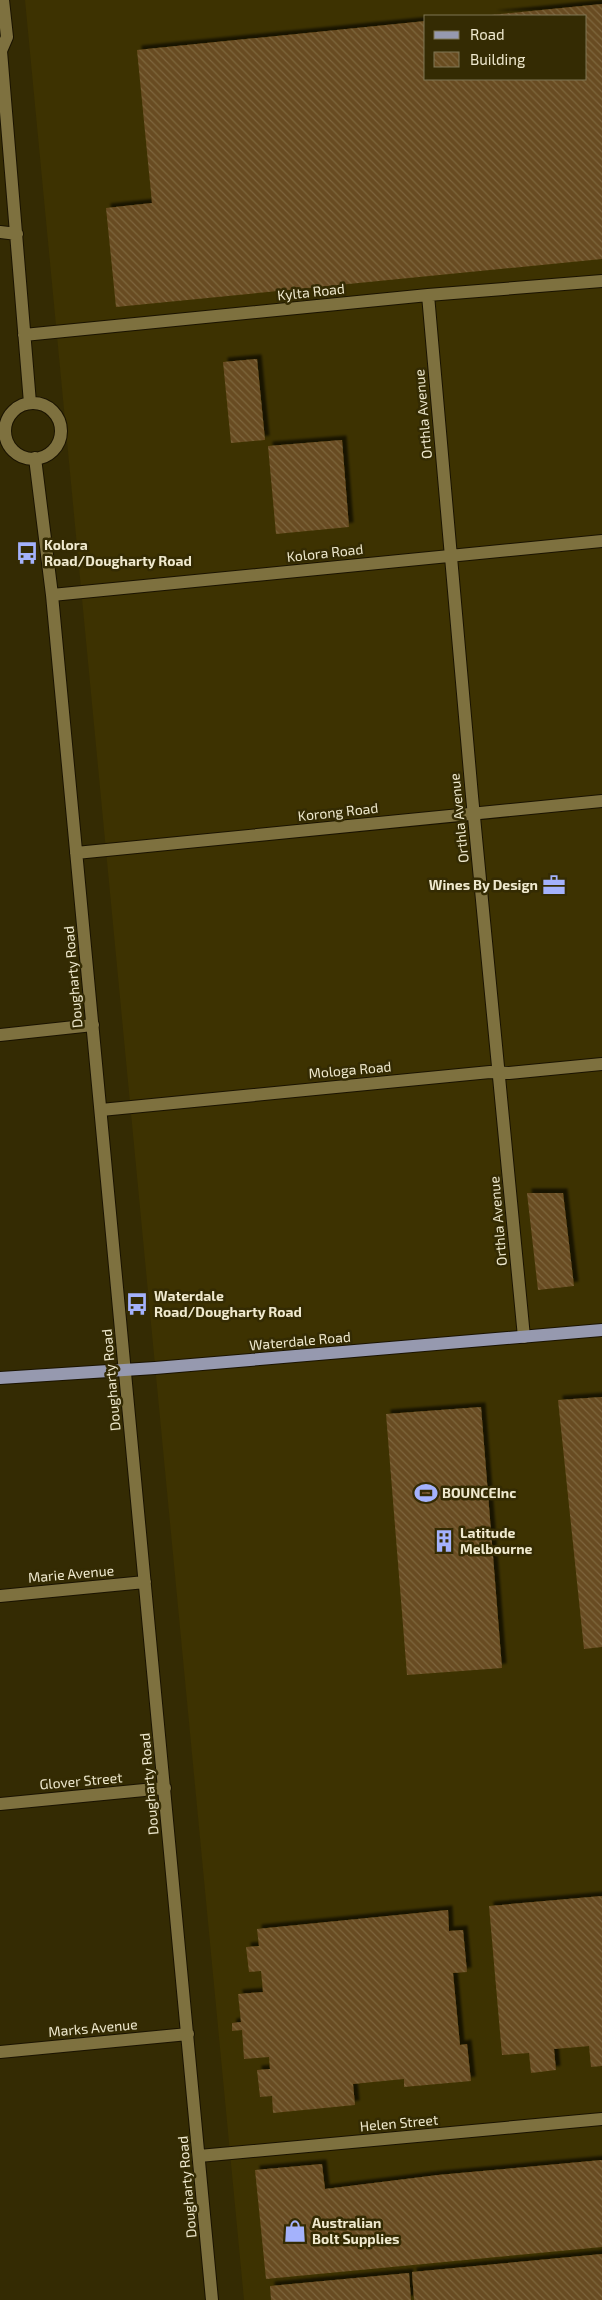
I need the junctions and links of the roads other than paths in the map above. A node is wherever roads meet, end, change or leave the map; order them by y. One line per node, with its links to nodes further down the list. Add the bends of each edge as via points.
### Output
1 (3, 0): 2 (street, via 6,38)
2 (1, 50): 4 (street)
3 (0, 232): 4 (street)
4 (17, 234): 7 (street)
5 (602, 281): 6 (street, Kylta Road)
6 (428, 296): 7 (street, Kylta Road); 12 (street, Orthla Avenue)
7 (24, 336): 8 (street)
8 (30, 403): 9 (street, via 14,410 8,417); 10 (street, via 50,408 61,430 53,450)
9 (4, 440): 10 (street, via 16,453)
10 (34, 458): 13 (street, Dougharty Road)
11 (602, 541): 12 (street, Kolora Road)
12 (451, 556): 13 (street, Kolora Road); 15 (street, Orthla Avenue)
13 (52, 595): 16 (street, Dougharty Road)
14 (602, 802): 15 (street, Korong Road)
15 (474, 814): 16 (street, Korong Road); 20 (street, Orthla Avenue)
16 (76, 853): 17 (street, Dougharty Road)
17 (93, 1025): 18 (street); 21 (street, Dougharty Road)
18 (0, 1035)
19 (602, 1064): 20 (street, Mologa Road)
20 (499, 1072): 21 (street, Mologa Road); 23 (street, Orthla Avenue)
21 (101, 1110): 24 (street, Dougharty Road)
22 (602, 1330): 23 (main road, Waterdale Road)
23 (524, 1337): 24 (main road, Waterdale Road)
24 (126, 1369): 25 (main road, Waterdale Road); 26 (street, Dougharty Road)
25 (0, 1378)
26 (145, 1582): 27 (street, Marie Avenue); 28 (street, Dougharty Road)
27 (0, 1596)
28 (165, 1788): 29 (street, Glover Street); 30 (street, Dougharty Road)
29 (0, 1804)
30 (188, 2034): 31 (street, Marks Avenue); 33 (street, Dougharty Road)
31 (0, 2052)
32 (602, 2119): 33 (street, Helen Street)
33 (199, 2156): 34 (street, Dougharty Road)
34 (212, 2300)

